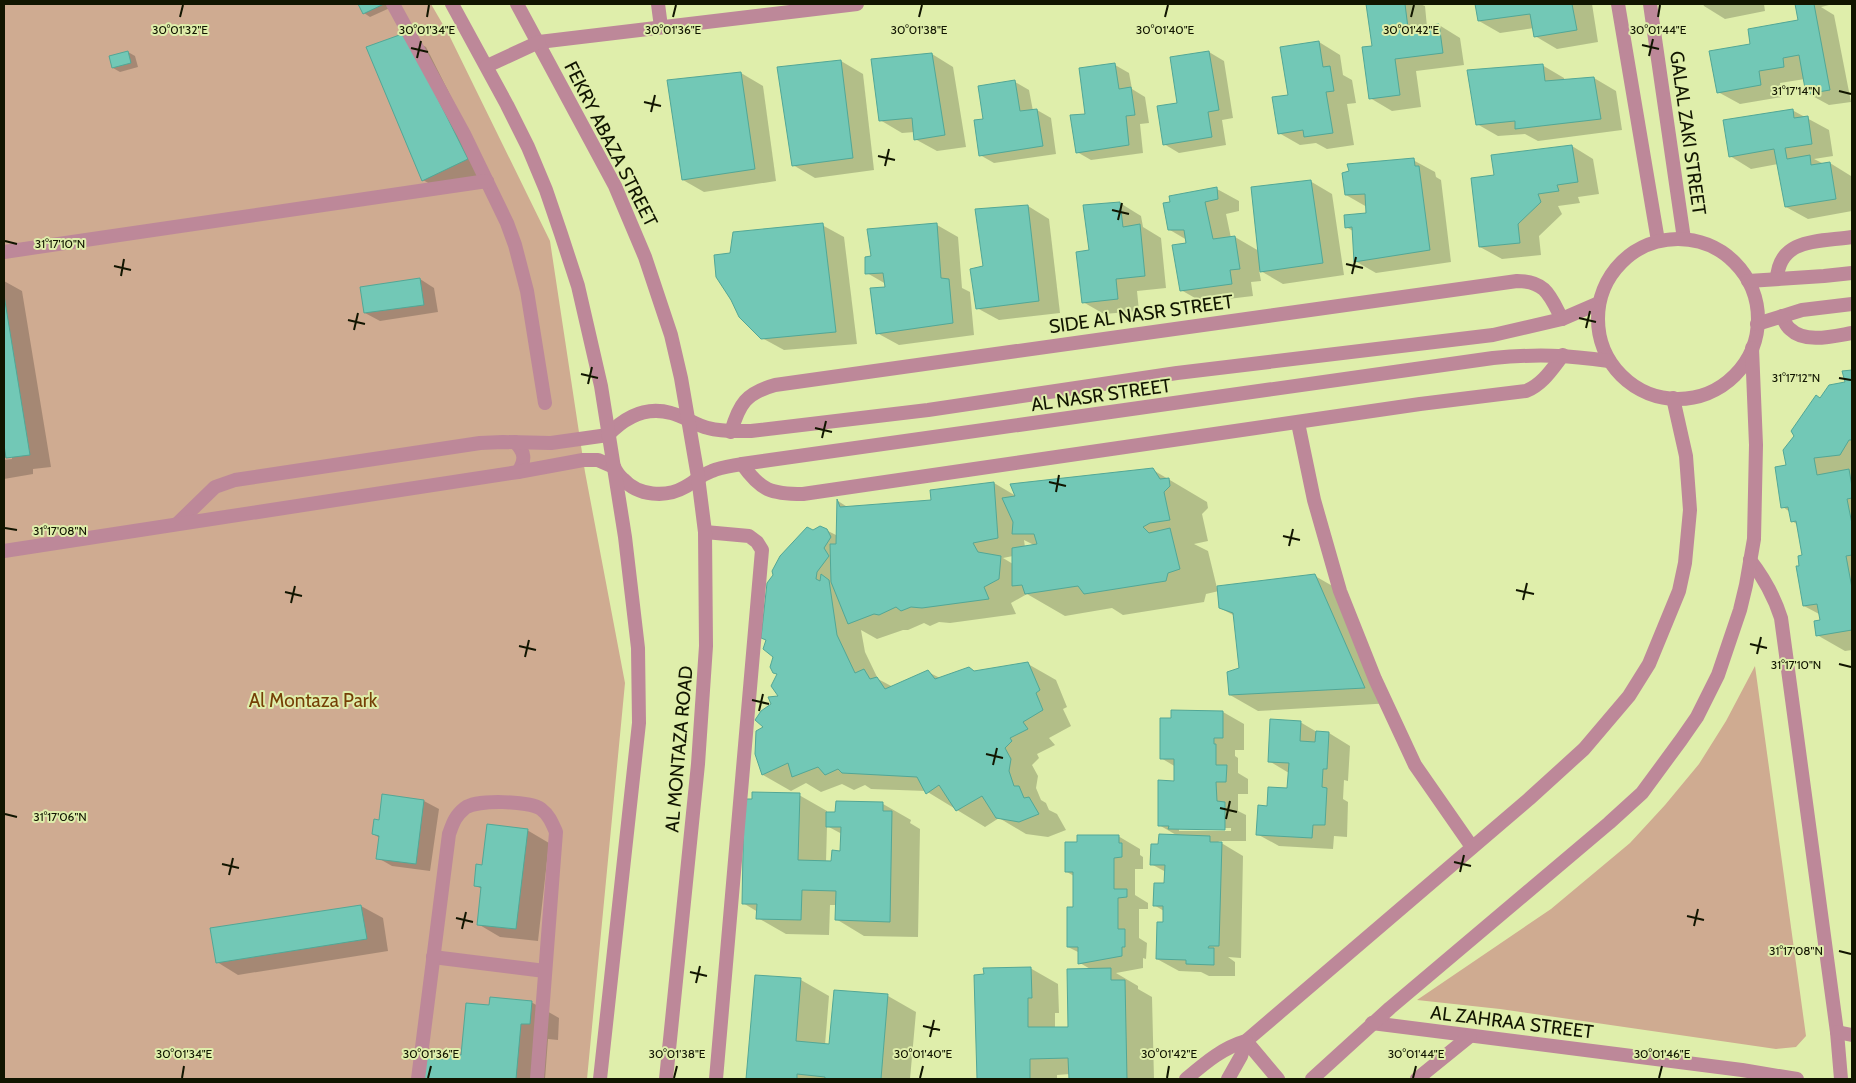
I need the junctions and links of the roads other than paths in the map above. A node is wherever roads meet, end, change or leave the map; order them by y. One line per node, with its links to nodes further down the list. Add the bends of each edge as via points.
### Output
1 (393, 4): 11 (street)
2 (452, 4): 10 (street)
3 (518, 4): 9 (street, FEKRY ABAZA STREET)
4 (658, 4): 8 (street)
5 (856, 4): 8 (street)
6 (1618, 4): 14 (street)
7 (1650, 4): 13 (street, GALAL ZAKI STREET)
8 (662, 27): 9 (street)
9 (539, 42): 10 (street); 30 (street, FEKRY ABAZA STREET, via 627,211 671,335)
10 (487, 66): 33 (street, via 528,147 561,234 578,286 601,386)
11 (487, 181): 15 (street); 29 (street, via 507,223 522,268)
12 (1852, 237): 17 (street, via 1802,244 1791,249 1778,267)
13 (1684, 239): 14 (street); 18 (street, via 1704,243 1722,252)
14 (1658, 241): 19 (street, via 1631,253 1610,276)
15 (4, 252)
16 (1852, 272): 17 (street)
17 (1777, 278): 18 (street)
18 (1748, 280): 23 (street, via 1754,294)
19 (1599, 303): 22 (street, AL NASR STREET); 27 (street, via 1597,323 1601,343)
20 (1852, 304): 21 (street, via 1802,310)
21 (1782, 316): 23 (street); 24 (street, via 1789,329 1808,338)
22 (1562, 319): 32 (street, AL NASR STREET, via 1493,335 1178,373 928,410); 32 (street, SIDE AL NASR STREET, via 1549,293 1529,281 1471,287 775,385 759,389 746,399 737,412)
23 (1757, 324): 25 (street)
24 (1852, 334)
25 (1752, 348): 28 (street, via 1745,362 1721,386 1706,394); 42 (street, via 1756,445 1754,539)
26 (1563, 355): 27 (street, AL NASR STREET); 31 (street, via 1542,381 1526,391); 35 (street, AL NASR STREET, via 1493,358)
27 (1610, 360): 28 (street, via 1626,379 1648,393)
28 (1672, 398): 43 (street, via 1686,456 1690,510 1679,591 1649,664 1629,696 1584,749)
29 (544, 403)
30 (690, 421): 32 (street, AL NASR STREET); 33 (street, AL NASR STREET, via 672,413 644,412 630,417); 38 (street, AL MONTAZA ROAD)
31 (1298, 423): 35 (street, via 803,494 767,490 753,480); 43 (street, via 1314,500 1340,591 1374,679 1415,765)
32 (731, 432)
33 (608, 435): 34 (street, via 551,443); 36 (street)
34 (515, 442): 37 (street, via 522,448 524,456); 39 (street, via 480,443 235,480 215,488)
35 (742, 464): 38 (street, AL NASR STREET)
36 (614, 466): 37 (street, via 598,460 583,460); 38 (street, AL NASR STREET, via 623,480 637,490 653,494 670,494); 54 (street, via 638,648 640,723)
37 (518, 472): 39 (street)
38 (698, 477): 40 (street, AL MONTAZA ROAD)
39 (178, 523): 41 (street)
40 (705, 532): 55 (street, AL MONTAZA ROAD, via 706,646 698,764); 56 (street, via 750,536 762,550)
41 (4, 551)
42 (1750, 560): 46 (street, via 1740,610 1718,674 1696,717 1642,793); 47 (street, via 1764,577 1781,618)
43 (1472, 848): 50 (street)
44 (433, 958): 45 (street); 45 (street, via 449,834 454,818 467,807 483,802 528,804 541,809 551,819 556,832); 52 (street)
45 (546, 970): 53 (street)
46 (1372, 1024): 49 (street, AL ZAHRAA STREET); 60 (street)
47 (1837, 1032): 48 (street); 63 (street)
48 (1852, 1035)
49 (1470, 1036): 51 (street, AL ZAHRAA STREET); 61 (street)
50 (1246, 1041): 57 (street, via 1218,1054); 58 (street); 59 (street)
51 (1741, 1075): 62 (street, AL ZAHRAA STREET)
52 (418, 1079)
53 (537, 1079)
54 (600, 1079)
55 (666, 1079)
56 (716, 1079)
57 (1186, 1079)
58 (1228, 1079)
59 (1278, 1079)
60 (1312, 1079)
61 (1418, 1079)
62 (1797, 1079)
63 (1841, 1079)

